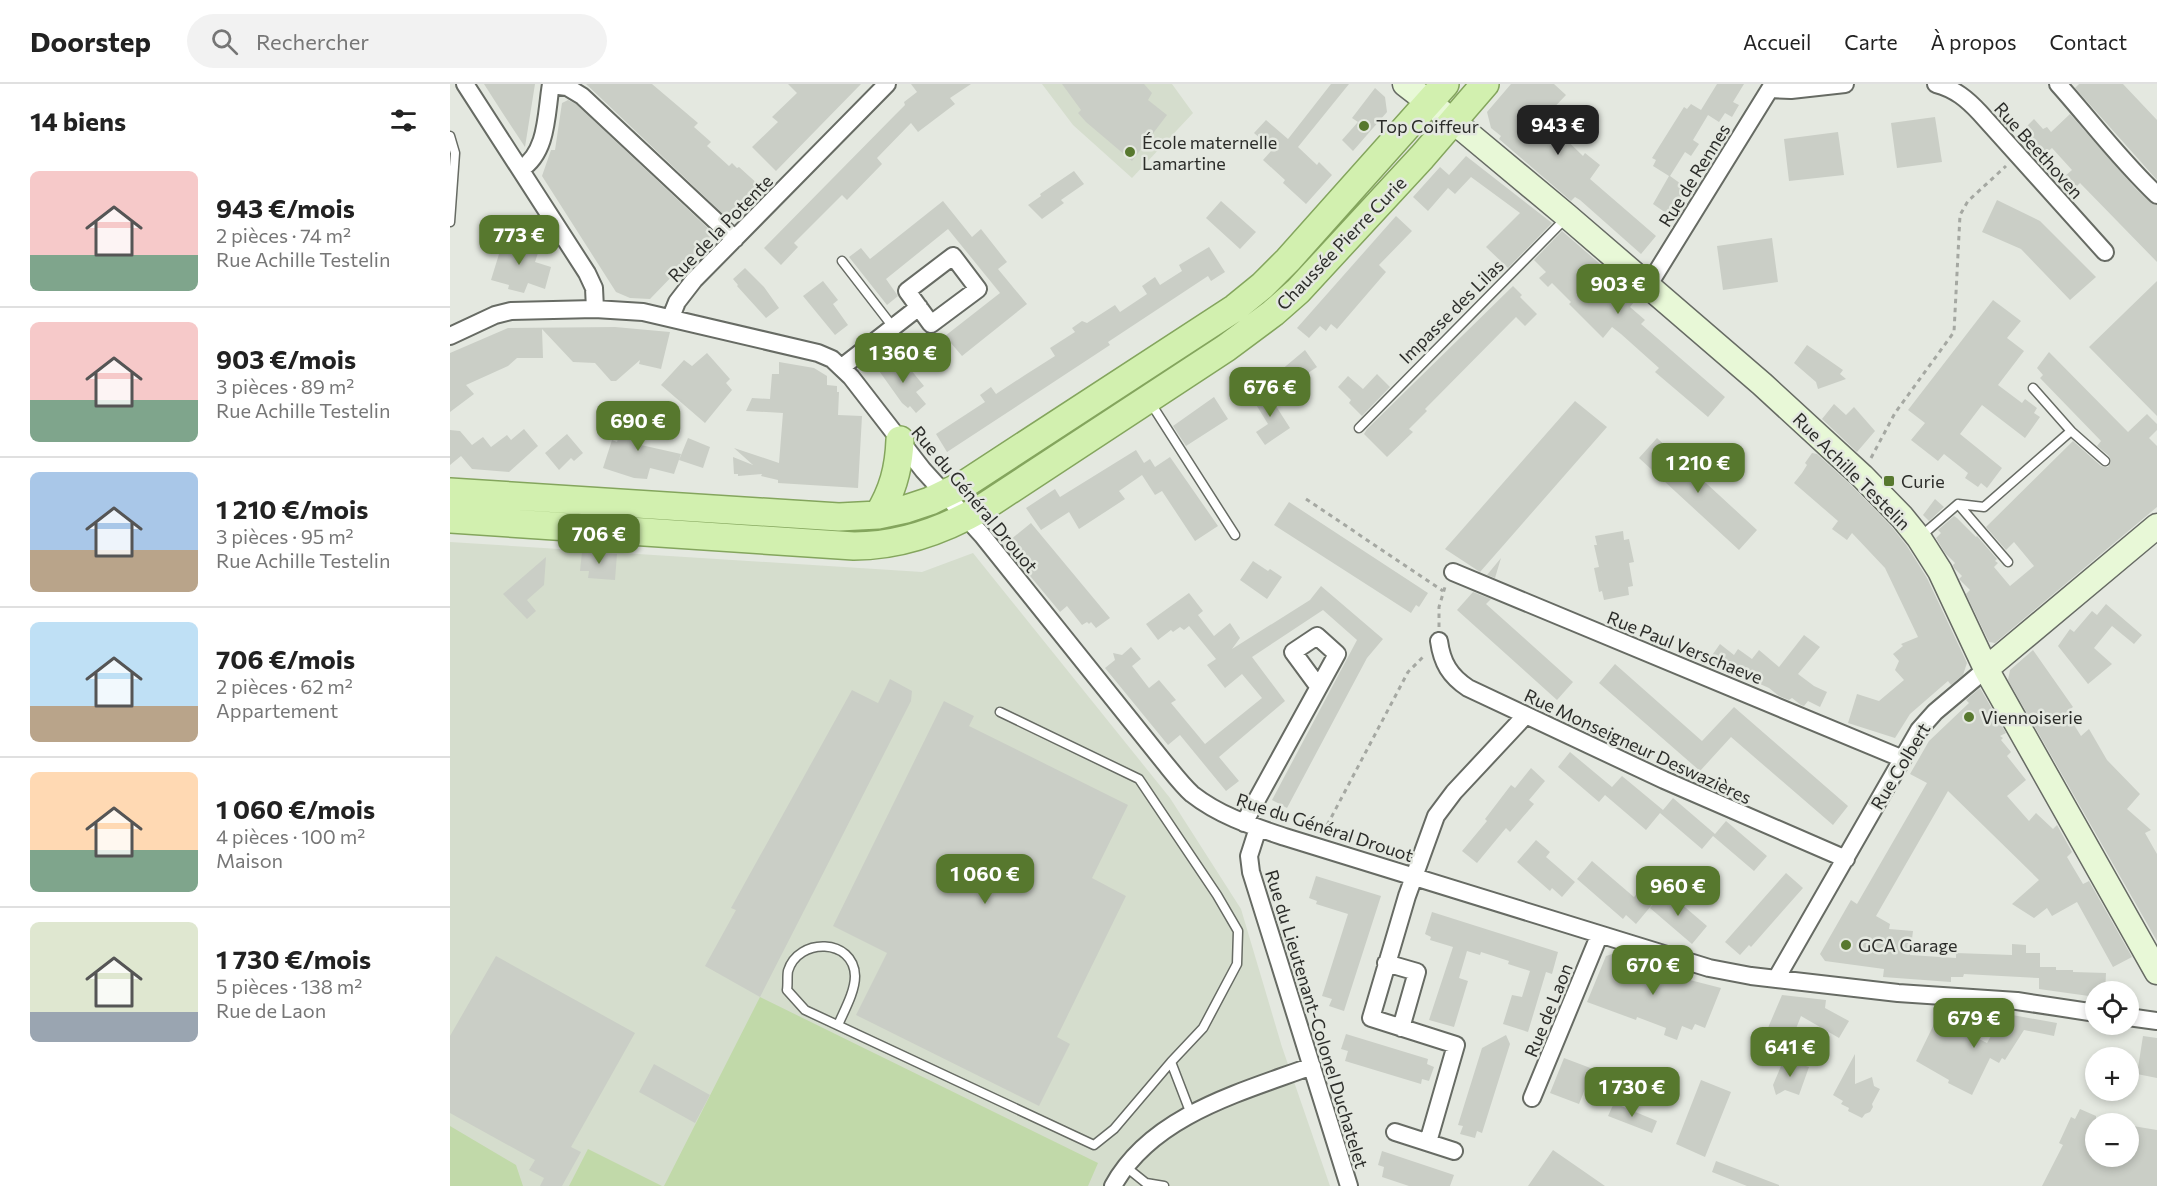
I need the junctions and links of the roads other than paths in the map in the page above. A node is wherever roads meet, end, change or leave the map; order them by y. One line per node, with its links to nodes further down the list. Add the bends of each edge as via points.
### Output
1 (465, 84): 13 (street)
2 (887, 84): 17 (street, Rue de la Potente)
3 (1405, 84): 10 (street, Rue Achille Testelin)
4 (1485, 84): 11 (main road, Chaussée Pierre Curie)
5 (1845, 84): 9 (street, via 1791,90)
6 (1936, 84): 18 (street, Rue Beethoven, via 1963,96)
7 (2058, 84): 14 (street, via 2125,164)
8 (551, 85): 13 (street, via 541,146 530,164); 17 (street, via 567,87 582,96)
9 (1772, 86): 20 (street, Rue de Rennes)
10 (1437, 93): 11 (street, Rue Achille Testelin); 34 (main road, Chaussée Pierre Curie, via 1288,260 1247,298 986,473)
11 (1453, 121): 15 (street, Rue Achille Testelin); 28 (main road, Chaussée Pierre Curie, via 1298,291 1252,330)
12 (450, 136): 16 (lane, via 455,153)
13 (521, 170): 22 (street, via 587,273 594,288)
14 (2157, 195)
15 (1567, 216): 20 (street, Rue Achille Testelin); 29 (lane, Impasse des Lilas)
16 (450, 222)
17 (735, 239): 23 (street, Rue de la Potente, via 685,290)
18 (2105, 252)
19 (842, 261): 24 (lane)
20 (1648, 286): 41 (street, Rue Achille Testelin, via 1862,476)
21 (919, 307): 24 (street)
22 (595, 309): 23 (street); 25 (street, via 511,311)
23 (671, 318): 26 (street, Rue du Général Drouot, via 818,353)
24 (893, 327): 26 (street)
25 (450, 336)
26 (842, 367): 31 (street, Rue du Général Drouot)
27 (2033, 388): 30 (lane)
28 (1148, 399): 37 (main road, Chaussée Pierre Curie); 40 (lane)
29 (1359, 428)
30 (2071, 431): 32 (lane); 35 (lane, via 1984,507)
31 (900, 440): 34 (street, Rue du Général Drouot); 36 (main road, via 894,481)
32 (2106, 461)
33 (450, 492): 36 (main road, Chaussée Pierre Curie, via 820,516)
34 (945, 494): 36 (main road, Chaussée Pierre Curie, via 920,505); 37 (street, Rue du Général Drouot)
35 (1958, 504): 41 (lane); 42 (lane)
36 (878, 515)
37 (966, 517): 38 (main road, Chaussée Pierre Curie, via 930,533 866,546); 50 (street, Rue du Général Drouot, via 1183,784 1210,807)
38 (450, 519)
39 (2157, 526): 45 (street, Rue Colbert)
40 (1235, 535)
41 (1919, 538): 45 (street, Rue Achille Testelin, via 1940,571)
42 (2008, 562)
43 (1453, 572): 49 (street, Rue Paul Verschaeve)
44 (1439, 641): 48 (street, Rue Monseigneur Deswazières, via 1443,662 1453,677)
45 (1986, 669): 49 (street, Rue Colbert, via 1927,720); 55 (street, Rue Achille Testelin)
46 (1318, 686): 50 (street, Rue du Lieutenant-Colonel Duchatelet)
47 (1000, 712): 62 (lane, via 1139,779 1238,931 1237,964 1203,1028)
48 (1525, 716): 51 (street, Rue Monseigneur Deswazières); 52 (street, via 1446,801 1436,816)
49 (1903, 759): 51 (street, Rue Colbert)
50 (1251, 826): 52 (street, Rue du Général Drouot); 63 (street, Rue du Lieutenant-Colonel Duchatelet, via 1250,867)
51 (1846, 859): 56 (street, Rue Colbert)
52 (1414, 877): 53 (street, Rue du Général Drouot); 54 (street)
53 (1599, 936): 56 (street, Rue du Général Drouot, via 1709,968); 64 (street, Rue de Laon)
54 (1386, 963): 61 (street, via 1371,1018); 61 (street, via 1417,972)
55 (2157, 972)
56 (1776, 979): 57 (street, Rue du Général Drouot, via 2017,1001)
57 (2085, 1011)
58 (2139, 1019): 59 (street)
59 (2157, 1021)
60 (838, 1025): 60 (lane, via 805,1010 787,990 788,971 796,956 814,946 833,947 849,958 855,976); 62 (lane, via 1094,1145 1114,1129)
61 (1401, 1028): 67 (street, via 1456,1045)
62 (1171, 1062): 65 (lane)
63 (1312, 1066): 65 (street); 73 (street, Rue du Lieutenant-Colonel Duchatelet)
64 (1532, 1098)
65 (1191, 1114): 69 (street, via 1161,1134)
66 (1395, 1132): 67 (street)
67 (1428, 1142): 68 (street)
68 (1454, 1150)
69 (1126, 1167): 70 (lane); 71 (street)
70 (1146, 1185): 72 (lane)
71 (1113, 1186)
72 (1164, 1186)
73 (1349, 1186)

